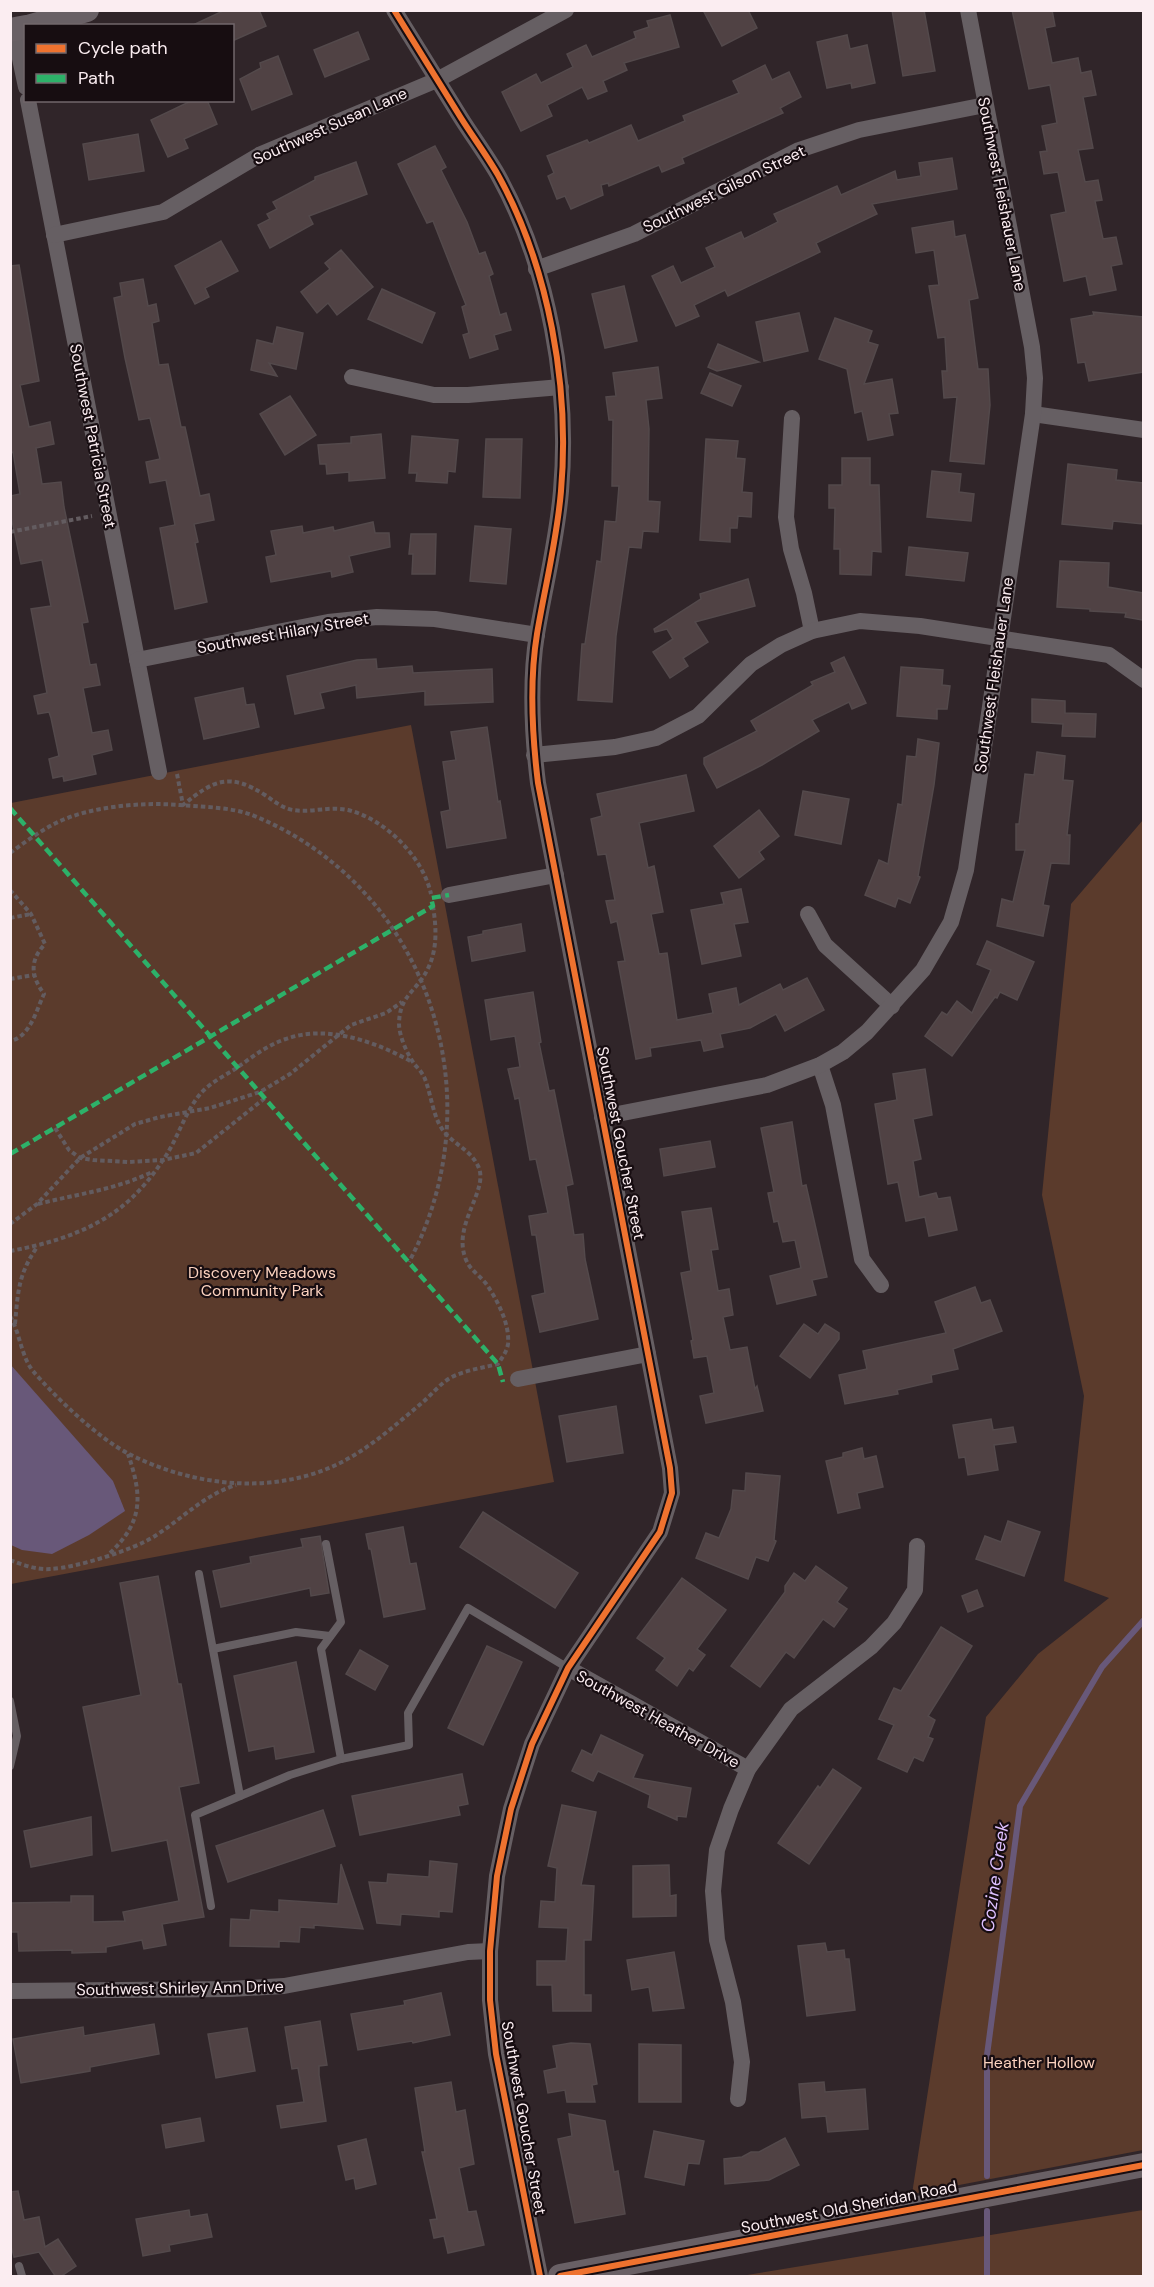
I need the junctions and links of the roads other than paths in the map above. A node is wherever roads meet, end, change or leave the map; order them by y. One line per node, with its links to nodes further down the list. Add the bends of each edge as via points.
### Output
1 (87, 10): 5 (main road)
2 (394, 10): 8 (street, Southwest Goucher Street)
3 (566, 10): 8 (street, Southwest Susan Lane)
4 (968, 10): 10 (street, Southwest Fleishauer Lane)
5 (35, 24)
6 (20, 28): 7 (street)
7 (24, 67)
8 (437, 80): 11 (street, Southwest Susan Lane, via 282,144 163,212); 12 (street, Southwest Goucher Street, via 498,176)
9 (28, 102): 11 (street, Southwest Patricia Street)
10 (985, 105): 12 (street, Southwest Gilson Street, via 860,130 799,150 634,234); 15 (street, Southwest Fleishauer Lane, via 1032,347)
11 (54, 235): 21 (street, Southwest Patricia Street)
12 (536, 269): 14 (street, Southwest Goucher Street, via 551,321)
13 (352, 377): 14 (street, via 434,395)
14 (561, 387): 19 (street, Southwest Goucher Street, via 561,490 555,547)
15 (1033, 414): 17 (street); 20 (street, Southwest Fleishauer Lane)
16 (792, 418): 18 (street, via 786,518)
17 (1143, 430)
18 (812, 631): 20 (street, via 860,621); 23 (street, via 751,664 698,716 656,738 615,747)
19 (537, 635): 21 (street, Southwest Hilary Street, via 435,619 377,616); 23 (street, Southwest Goucher Street, via 532,702)
20 (999, 638): 22 (street, via 1108,655); 28 (street, Southwest Fleishauer Lane, via 966,870 951,922 922,970)
21 (137, 660): 24 (street, Southwest Patricia Street)
22 (1143, 680)
23 (534, 755): 25 (street, Southwest Goucher Street)
24 (159, 772)
25 (556, 875): 26 (street); 30 (street, Southwest Goucher Street)
26 (449, 895)
27 (808, 914): 28 (street, via 825,945)
28 (892, 1006): 29 (street, Southwest Fleishauer Lane, via 843,1052)
29 (819, 1065): 30 (street, Southwest Fleishauer Lane, via 766,1085); 31 (street, via 833,1105 862,1259)
30 (602, 1117): 32 (street, Southwest Goucher Street)
31 (881, 1285)
32 (648, 1354): 33 (street); 39 (street, Southwest Goucher Street, via 672,1492 660,1532)
33 (518, 1379)
34 (326, 1544): 37 (lane, via 340,1622)
35 (917, 1546): 43 (street, via 915,1590 894,1623 871,1647 791,1709)
36 (199, 1574): 38 (lane)
37 (330, 1636): 38 (lane, via 296,1632); 41 (lane, via 321,1649)
38 (213, 1649): 44 (lane)
39 (568, 1668): 41 (lane, via 468,1608 408,1713 410,1744); 43 (street, Southwest Heather Drive); 46 (street, Southwest Goucher Street, via 532,1744 511,1809 497,1876)
40 (10, 1701): 42 (lane, via 17,1736)
41 (341, 1759): 44 (lane)
42 (10, 1766)
43 (747, 1769): 48 (street, via 717,1850 713,1891 717,1940 733,2002 742,2062)
44 (240, 1796): 45 (lane, via 195,1815)
45 (211, 1906)
46 (490, 1951): 47 (street, Southwest Shirley Ann Drive, via 284,1986); 52 (street, Southwest Goucher Street, via 496,2054)
47 (10, 1991)
48 (738, 2099)
49 (1143, 2165): 53 (main road, Southwest Old Sheridan Road)
50 (19, 2266): 51 (lane)
51 (22, 2277)
52 (540, 2277)
53 (560, 2277)

